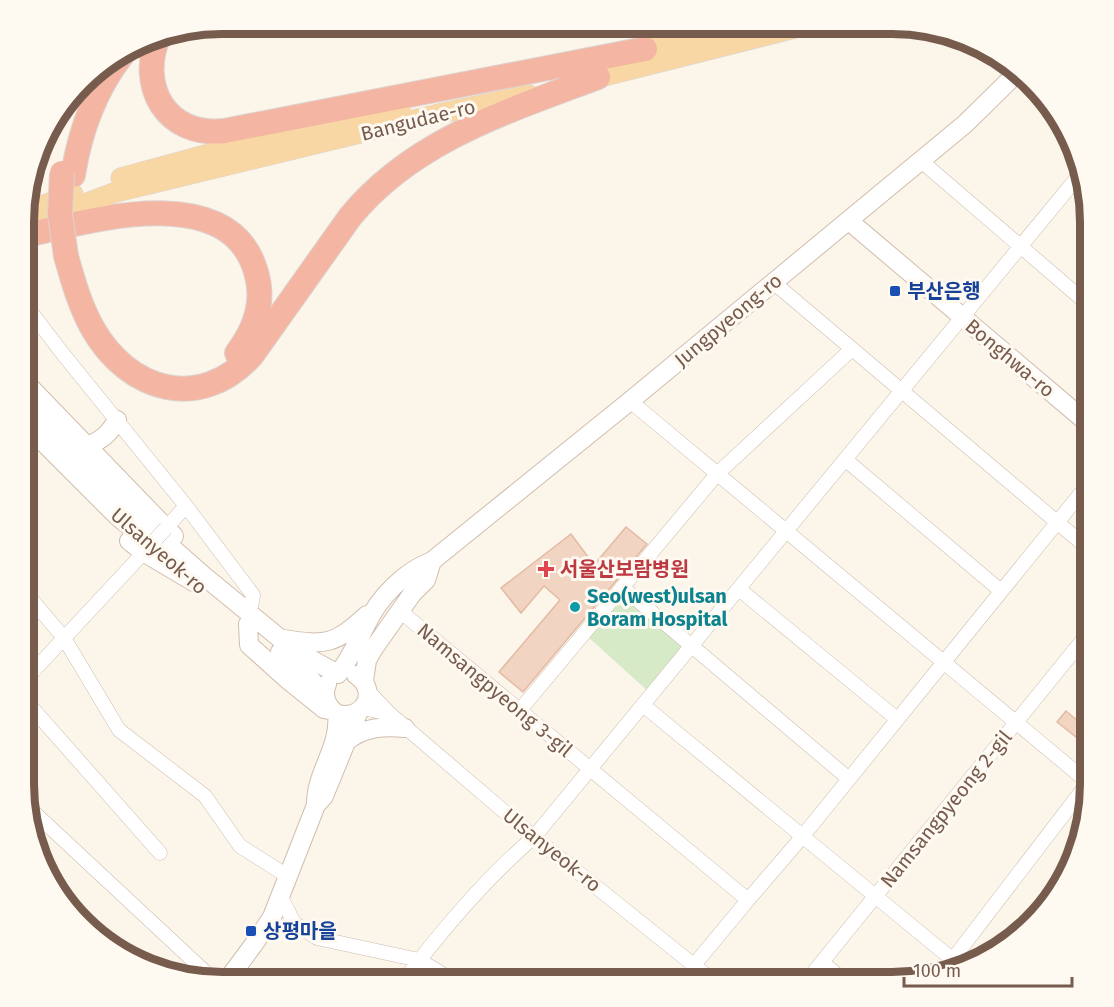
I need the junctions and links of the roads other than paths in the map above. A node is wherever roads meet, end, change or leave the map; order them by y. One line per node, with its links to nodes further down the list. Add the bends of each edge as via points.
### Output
1 (698, 35): 4 (main road, Bangudae-ro)
2 (767, 35): 6 (main road, Bangudae-ro)
3 (155, 47): 4 (highway, via 150,67 157,97 177,120 210,132)
4 (645, 49): 12 (main road, Bangudae-ro, via 213,153)
5 (112, 71): 10 (highway, via 89,113)
6 (598, 77): 14 (main road, Bangudae-ro, via 116,192); 17 (highway, via 472,126 399,168 350,217 252,355 233,373 211,384 194,389 169,388 126,369 94,331 80,304)
7 (1012, 78): 9 (main road, Jungpyeong-ro, via 965,124)
8 (89, 90): 10 (highway, via 74,125)
9 (920, 160): 13 (main road, Jungpyeong-ro); 16 (street)
10 (67, 174): 17 (highway)
11 (1074, 181): 16 (street)
12 (36, 203)
13 (849, 221): 18 (main road, Jungpyeong-ro); 21 (main road, Bonghwa-ro)
14 (34, 222)
15 (34, 233): 17 (highway, via 133,214 175,214 210,222 236,239 254,265 260,294 251,332 231,359 206,374 176,377 150,370 126,354 102,322)
16 (1021, 247): 19 (street); 21 (street)
17 (71, 254)
18 (773, 282): 22 (street); 25 (main road, Jungpyeong-ro)
19 (1079, 297)
20 (34, 316): 28 (street, Ulsanyeok-ro)
21 (963, 318): 23 (street); 27 (main road, Bonghwa-ro)
22 (852, 349): 23 (street); 33 (street)
23 (902, 391): 32 (street); 36 (street)
24 (34, 392): 30 (main road)
25 (630, 401): 33 (street, Namsangpyeong 2-gil); 41 (main road, Jungpyeong-ro)
26 (34, 412): 42 (main road, Ulsanyeok-ro)
27 (1079, 416)
28 (117, 420): 30 (main road, via 109,433); 35 (street, Ulsanyeok-ro)
29 (34, 433): 42 (main road, Ulsanyeok-ro, via 117,516)
30 (87, 446): 37 (main road)
31 (34, 450): 40 (main road, via 120,534)
32 (846, 460): 38 (street); 45 (street)
33 (717, 474): 38 (street, Namsangpyeong 2-gil); 43 (street)
34 (1079, 495): 36 (street)
35 (186, 506): 37 (street); 49 (street, Ulsanyeok-ro, via 253,595)
36 (1057, 522): 39 (street); 45 (street)
37 (166, 528): 40 (street, bridge); 42 (main road)
38 (786, 531): 44 (street); 56 (street, Namsangpyeong 2-gil)
39 (1080, 541)
40 (146, 550): 42 (main road); 50 (street)
41 (432, 561): 47 (main road, Jungpyeong-ro, via 416,567); 48 (main road, via 426,580)
42 (201, 580): 49 (main road, Ulsanyeok-ro)
43 (622, 587): 53 (street); 62 (street)
44 (739, 589): 53 (street, Namsangpyeong 3-gil); 64 (street)
45 (1001, 591): 56 (street)
46 (35, 603): 50 (street)
47 (375, 608): 51 (main road, via 331,641); 58 (main road)
48 (400, 611): 59 (main road, via 368,660); 62 (street, Namsangpyeong 3-gil)
49 (249, 619): 51 (main road, Ulsanyeok-ro); 61 (main road, Ulsanyeok-ro, via 305,673)
50 (64, 638): 57 (street); 77 (street, via 119,730 205,796 240,846)
51 (281, 639): 58 (main road, Ulsanyeok-ro)
52 (1080, 643): 54 (street)
53 (692, 646): 60 (street, Namsangpyeong 3-gil); 70 (street)
54 (1074, 650): 55 (street); 65 (street)
55 (1080, 655)
56 (944, 662): 64 (street); 65 (street, Namsangpyeong 2-gil)
57 (35, 669)
58 (339, 674): 59 (main road, via 352,673); 61 (main road, via 327,683)
59 (363, 698): 61 (main road, via 344,716); 66 (street, Ulsanyeok-ro); 67 (main road)
60 (643, 705): 68 (street, Namsangpyeong 3-gil); 75 (street)
61 (331, 706): 72 (main road, via 339,727 316,792)
62 (520, 710): 68 (street, Namsangpyeong 3-gil)
63 (35, 711): 76 (street)
64 (897, 719): 70 (street)
65 (1016, 722): 69 (street, Namsangpyeong 2-gil); 78 (street, Namsangpyeong 2-gil)
66 (405, 728): 67 (main road, via 386,726 355,733); 74 (street, Ulsanyeok-ro)
67 (346, 742): 72 (main road, via 324,796)
68 (590, 769): 74 (street); 80 (street, Namsangpyeong 3-gil)
69 (1080, 774)
70 (849, 779): 75 (street)
71 (1079, 796): 81 (street, Namsangpyeong 2-gil)
72 (316, 805): 77 (main road)
73 (37, 817): 85 (street)
74 (534, 837): 82 (street, via 503,863); 84 (street, Ulsanyeok-ro)
75 (802, 837): 78 (street); 80 (street)
76 (160, 853)
77 (289, 878): 79 (main road)
78 (875, 896): 81 (street); 83 (street)
79 (281, 897): 82 (street, via 294,923 317,938); 86 (main road, via 272,917)
80 (748, 900): 84 (street)
81 (953, 959)
82 (419, 960): 87 (street); 88 (street)
83 (822, 962): 90 (street); 91 (street)
84 (694, 964): 89 (street, Ulsanyeok-ro)
85 (204, 971)
86 (233, 972)
87 (410, 972)
88 (439, 972)
89 (703, 972)
90 (814, 972)
91 (834, 972)

